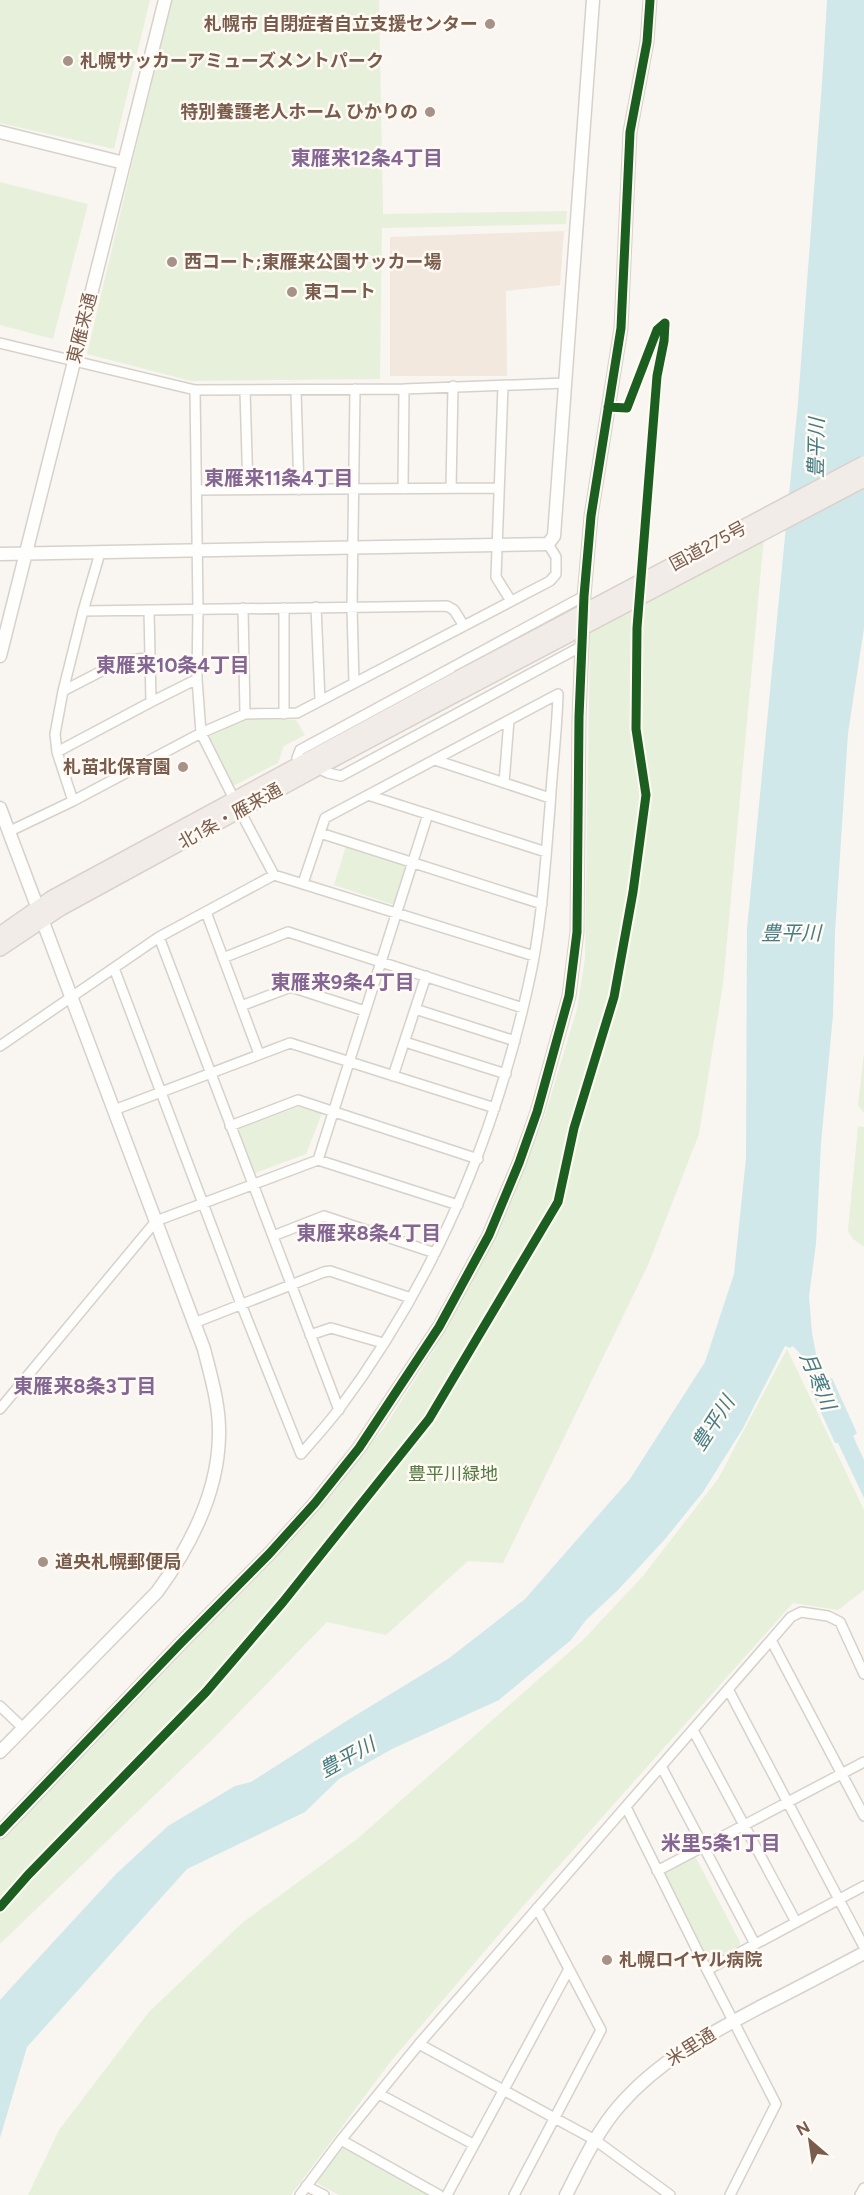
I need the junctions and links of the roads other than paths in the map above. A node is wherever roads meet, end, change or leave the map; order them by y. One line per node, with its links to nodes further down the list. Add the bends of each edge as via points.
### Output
1 (165, 0): 5 (street, 東雁来通)
2 (593, 0): 8 (street)
3 (650, 0): 32 (street, via 647,42 630,132 621,328 591,516)
4 (0, 132): 5 (street)
5 (124, 163): 7 (street, 東雁来通)
6 (0, 344): 7 (street)
7 (74, 360): 13 (street); 31 (street, 東雁来通)
8 (566, 383): 10 (street); 25 (street, via 554,536)
9 (453, 386): 10 (street); 12 (street); 18 (street)
10 (503, 386): 19 (street)
11 (355, 389): 12 (street); 15 (street); 21 (street)
12 (404, 389): 22 (street)
13 (195, 390): 14 (street); 23 (street)
14 (245, 391): 15 (street); 24 (street)
15 (296, 391): 20 (street)
16 (864, 464): 47 (highway, 国道275号, bridge)
17 (864, 479): 47 (highway, 国道275号, bridge)
18 (451, 488): 19 (street); 22 (street)
19 (498, 488): 26 (street)
20 (299, 489): 21 (street); 24 (street)
21 (352, 489): 22 (street); 27 (street)
22 (403, 489)
23 (197, 490): 24 (street); 28 (street)
24 (248, 490)
25 (548, 544): 26 (street); 33 (street, via 556,557 556,574)
26 (496, 546): 27 (street); 33 (street, via 496,577)
27 (352, 548): 28 (street); 35 (street)
28 (196, 551): 29 (street); 38 (street)
29 (100, 553): 31 (street); 40 (street)
30 (0, 554): 31 (street)
31 (24, 554): 43 (street, 東雁来通)
32 (584, 596): 42 (street); 57 (street, via 300,750 297,758)
33 (511, 601): 41 (street)
34 (316, 607): 35 (street); 37 (street); 49 (street)
35 (352, 607): 41 (street, via 447,606); 46 (street)
36 (243, 608): 37 (street); 38 (street); 51 (street)
37 (284, 608): 52 (street)
38 (198, 609): 39 (street); 45 (street)
39 (149, 610): 40 (street); 44 (street)
40 (83, 611): 48 (street)
41 (464, 626): 46 (street)
42 (582, 646): 58 (street, via 341,776); 132 (street, via 579,898 569,996 537,1112 489,1235 440,1327 359,1448 315,1503)
43 (0, 656)
44 (149, 658): 48 (street, via 123,660); 50 (street)
45 (197, 679): 50 (street); 54 (street)
46 (354, 683): 49 (street)
47 (460, 685): 57 (highway, 北1条・雁来通); 58 (highway, 北1条・雁来通)
48 (63, 691): 55 (street, via 55,734)
49 (320, 700): 52 (street, via 297,713)
50 (151, 702): 55 (street)
51 (245, 714): 52 (street); 54 (street)
52 (284, 714)
53 (509, 720): 56 (street); 59 (street); 61 (street, via 558,694)
54 (201, 733): 62 (street); 63 (street)
55 (57, 752): 62 (street)
56 (435, 760): 59 (street); 60 (street)
57 (303, 762): 58 (street); 63 (highway, 北1条・雁来通)
58 (318, 767): 63 (highway, 北1条・雁来通)
59 (504, 783): 61 (street)
60 (368, 795): 65 (street); 67 (street, via 325,818)
61 (550, 798): 68 (street)
62 (73, 801): 66 (street)
63 (237, 805): 70 (street); 75 (highway, 北1条・雁来通, via 53,898)
64 (0, 808): 66 (street)
65 (428, 814): 68 (street); 69 (street)
66 (8, 832): 75 (street)
67 (320, 832): 69 (street); 71 (street)
68 (546, 852): 72 (street)
69 (412, 862): 72 (street); 74 (street)
70 (274, 875): 71 (street); 73 (street)
71 (303, 883): 74 (street)
72 (542, 904): 79 (street)
73 (206, 912): 77 (street); 80 (street)
74 (396, 913): 79 (street); 81 (street)
75 (39, 915): 76 (highway, 北1条・雁来通); 78 (highway, 北1条・雁来通); 84 (street)
76 (0, 935)
77 (159, 936): 82 (street); 94 (street)
78 (0, 948)
79 (534, 956): 86 (street)
80 (223, 958): 81 (street, via 288,932); 85 (street)
81 (379, 962): 83 (street); 88 (street)
82 (114, 968): 84 (street); 97 (street)
83 (426, 976): 86 (street); 87 (street)
84 (70, 997): 91 (street); 99 (street)
85 (241, 1006): 88 (street, via 291,987); 92 (street)
86 (523, 1008): 89 (street)
87 (415, 1009): 89 (street); 90 (street)
88 (365, 1011): 93 (street)
89 (515, 1041): 95 (street)
90 (405, 1042): 95 (street); 96 (street)
91 (0, 1046)
92 (259, 1054): 93 (street, via 290,1043); 94 (street)
93 (348, 1061): 96 (street); 100 (street)
94 (211, 1073): 97 (street); 101 (street)
95 (506, 1074): 98 (street)
96 (393, 1076): 98 (street)
97 (161, 1092): 99 (street); 105 (street)
98 (495, 1108): 102 (street)
99 (114, 1110): 107 (street)
100 (332, 1111): 101 (street, via 298,1100); 102 (street); 103 (street)
101 (230, 1126): 104 (street)
102 (478, 1159): 106 (street)
103 (318, 1160): 104 (street); 106 (street)
104 (253, 1185): 105 (street); 108 (street)
105 (204, 1203): 107 (street); 112 (street)
106 (458, 1206): 109 (street)
107 (156, 1221): 113 (street); 116 (street)
108 (273, 1236): 109 (street, via 324,1216); 110 (street)
109 (435, 1253): 111 (street)
110 (291, 1285): 111 (street, via 330,1271); 112 (street); 114 (street)
111 (411, 1298): 115 (street)
112 (241, 1304): 113 (street); 117 (street, via 301,1454)
113 (194, 1323): 122 (street, via 211,1376 219,1436 215,1472 192,1537 157,1592)
114 (310, 1335): 115 (street, via 331,1328); 117 (street)
115 (383, 1343): 117 (street)
116 (0, 1408)
117 (339, 1410)
118 (771, 1640): 119 (street, via 791,1617 801,1612 828,1616 840,1622); 120 (street); 127 (street)
119 (864, 1674)
120 (728, 1689): 123 (street); 128 (street)
121 (0, 1706): 122 (street)
122 (23, 1728): 124 (street)
123 (693, 1730): 126 (street); 131 (street)
124 (0, 1752)
125 (864, 1762): 127 (street)
126 (661, 1766): 129 (street); 133 (street)
127 (842, 1773): 128 (street); 130 (street)
128 (788, 1802): 131 (street); 136 (street)
129 (626, 1807): 134 (street); 137 (street)
130 (864, 1816)
131 (744, 1825): 133 (street); 138 (street)
132 (0, 1832)
133 (703, 1846): 134 (street); 139 (street)
134 (657, 1871): 143 (street)
135 (864, 1886): 136 (street)
136 (838, 1899): 138 (street); 140 (street)
137 (537, 1908): 142 (street); 145 (street)
138 (796, 1922): 139 (street)
139 (755, 1944): 143 (street)
140 (864, 1947)
141 (864, 1953): 144 (street, 米里通)
142 (568, 1969): 146 (street); 148 (street, via 601,2030)
143 (706, 1970): 144 (street)
144 (733, 2021): 150 (street, 米里通, via 680,2052 649,2076 620,2105); 161 (street, via 776,2104)
145 (419, 2044): 146 (street); 147 (street)
146 (503, 2090): 148 (street); 151 (street)
147 (379, 2094): 149 (street); 151 (street)
148 (555, 2119): 150 (street); 158 (street)
149 (341, 2140): 152 (street); 156 (street)
150 (595, 2140): 159 (street, 米里通); 160 (street)
151 (473, 2144): 157 (street)
152 (306, 2186): 154 (street); 155 (street)
153 (864, 2188): 162 (street)
154 (300, 2195)
155 (324, 2195)
156 (439, 2195)
157 (447, 2195)
158 (514, 2195)
159 (566, 2195)
160 (670, 2195)
161 (730, 2195)
162 (860, 2195)

